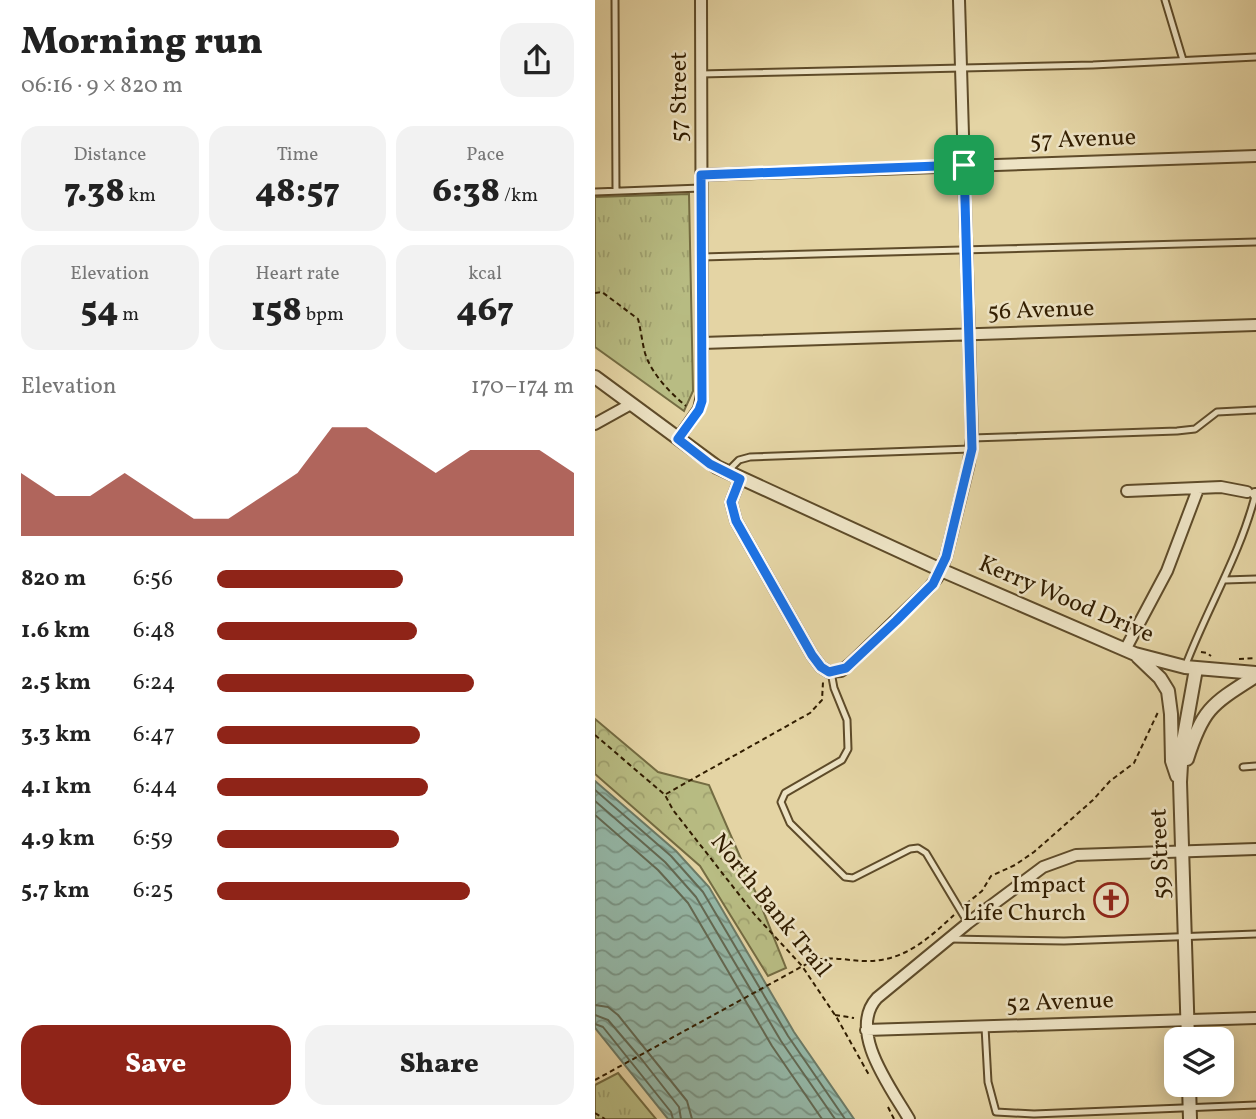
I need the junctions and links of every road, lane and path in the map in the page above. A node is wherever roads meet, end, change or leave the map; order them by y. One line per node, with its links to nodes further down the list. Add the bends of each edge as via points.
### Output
1 (615, 0): 13 (lane)
2 (701, 0): 8 (street, 57 Street)
3 (958, 0): 7 (street)
4 (1165, 0): 6 (lane)
5 (1256, 57): 6 (lane)
6 (1183, 60): 7 (lane)
7 (960, 68): 8 (lane); 10 (street)
8 (701, 74): 11 (street, 57 Street)
9 (1256, 156): 10 (street, 57 Avenue)
10 (964, 165): 11 (street, 57 Avenue); 16 (street)
11 (701, 175): 12 (street, 57 Street)
12 (701, 188): 13 (lane); 17 (street, 57 Street)
13 (616, 191): 14 (lane)
14 (595, 192)
15 (1256, 242): 16 (lane)
16 (967, 250): 17 (lane); 20 (street)
17 (702, 257): 21 (street, 57 Street)
18 (595, 293): 24 (path, via 602,292 638,319 650,366)
19 (1256, 325): 20 (street, 56 Avenue)
20 (969, 334): 21 (street, 56 Avenue); 28 (street)
21 (702, 343): 27 (street, 57 Street, via 700,406)
22 (595, 377): 23 (street, Kerry Wood Drive)
23 (631, 404): 26 (street); 27 (street, Kerry Wood Drive)
24 (690, 409)
25 (1256, 410): 28 (lane, via 1217,412 1195,429)
26 (595, 424)
27 (678, 439): 29 (street, Kerry Wood Drive)
28 (972, 443): 29 (lane, via 750,457); 34 (street)
29 (727, 472): 30 (street, Kerry Wood Drive)
30 (740, 479): 34 (street, Kerry Wood Drive); 41 (street, via 731,502 736,521 812,655)
31 (1198, 489): 32 (street); 33 (street); 37 (street)
32 (1127, 491)
33 (1254, 493): 36 (lane)
34 (941, 570): 37 (street, Kerry Wood Drive); 41 (street, via 929,588 850,664 841,671)
35 (1256, 579): 36 (lane)
36 (1225, 580): 40 (lane, via 1194,642)
37 (1130, 652): 40 (street, Kerry Wood Drive); 47 (street, via 1168,691 1172,761)
38 (1256, 658): 39 (path)
39 (1250, 659)
40 (1190, 668): 42 (street, Kerry Wood Drive); 47 (street, 59 Street)
41 (828, 671): 48 (path, via 822,700 810,713); 51 (lane, via 847,720 848,750 842,760 785,793 781,802 790,823 845,877 856,877 910,849 922,850 932,859)
42 (1256, 675): 47 (street, via 1216,702 1201,720)
43 (1161, 706): 51 (path, via 1134,763 1024,860 991,876)
44 (595, 735): 48 (path, North Bank Trail)
45 (1256, 766): 46 (lane)
46 (1243, 767)
47 (1180, 782): 50 (street, 59 Street)
48 (665, 795): 56 (path, North Bank Trail, via 755,915)
49 (1256, 849): 50 (street)
50 (1182, 852): 52 (street, via 1076,855 1043,867); 54 (street, 59 Street)
51 (960, 910): 52 (lane); 56 (path, via 923,943 893,958 822,958)
52 (968, 923): 55 (street)
53 (1256, 933): 54 (lane)
54 (1185, 937): 55 (lane); 60 (street, 59 Street)
55 (950, 939): 63 (street, via 872,1003)
56 (802, 966): 57 (path, North Bank Trail); 65 (path)
57 (835, 1015): 58 (path); 64 (path, North Bank Trail)
58 (854, 1018)
59 (1256, 1018): 60 (street, 52 Avenue)
60 (1188, 1020): 61 (street, 52 Avenue); 62 (street, 59 Street)
61 (985, 1027): 63 (street, 52 Avenue); 69 (lane, via 988,1082 996,1112)
62 (1188, 1027)
63 (866, 1030): 72 (street, via 876,1060)
64 (869, 1074)
65 (595, 1080)
66 (1256, 1105): 69 (lane)
67 (888, 1108): 71 (path)
68 (595, 1113): 70 (path)
69 (1190, 1113)
70 (604, 1119)
71 (894, 1119)
72 (909, 1119)

